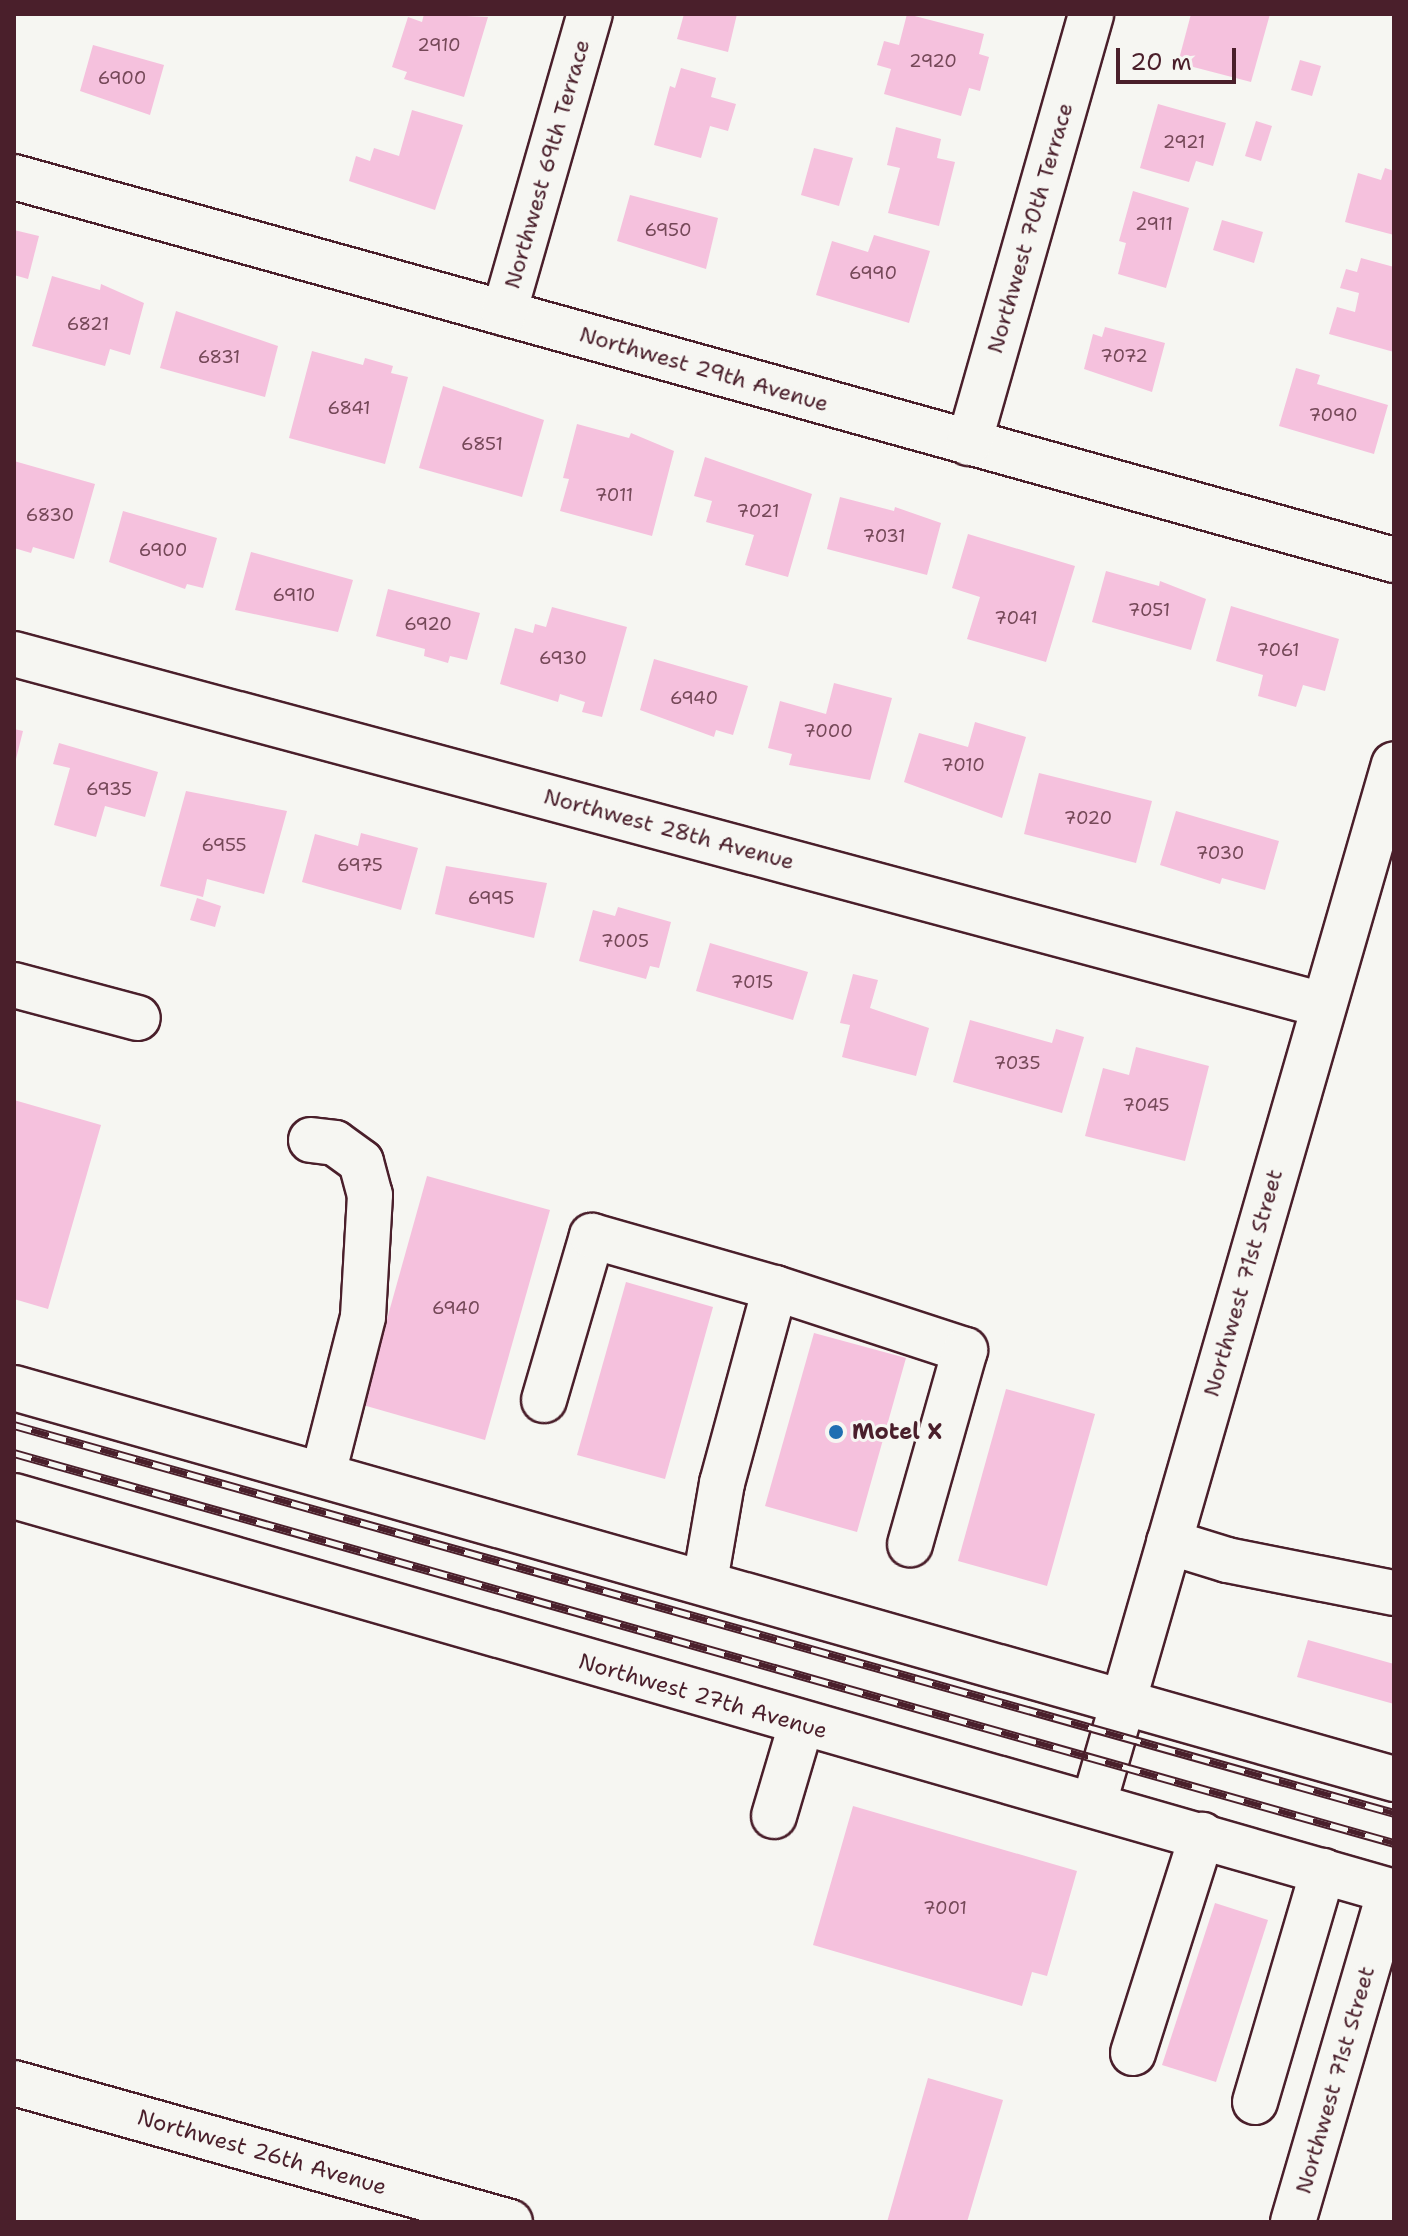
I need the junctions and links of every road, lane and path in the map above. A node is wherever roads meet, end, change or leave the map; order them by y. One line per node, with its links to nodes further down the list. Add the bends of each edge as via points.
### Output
1 (590, 14): 4 (street, Northwest 69th Terrace)
2 (1091, 14): 5 (street, Northwest 70th Terrace)
3 (14, 177): 4 (street, Northwest 29th Avenue)
4 (504, 313): 5 (street, Northwest 29th Avenue)
5 (969, 443): 6 (street, Northwest 29th Avenue)
6 (1394, 560)
7 (14, 654): 10 (street, Northwest 28th Avenue)
8 (1394, 764): 10 (street, Northwest 71st Street)
9 (16, 995): 11 (street)
10 (1323, 1005): 18 (street, Northwest 71st Street)
11 (138, 1018)
12 (311, 1140): 16 (street, via 335,1143 361,1162 370,1195 363,1317)
13 (775, 1288): 15 (street, via 592,1236); 19 (street, via 965,1350); 20 (street, via 722,1483)
14 (14, 1388): 16 (street)
15 (544, 1400)
16 (323, 1474): 20 (street)
17 (14, 1496): 23 (street, Northwest 27th Avenue)
18 (1169, 1542): 21 (street, via 1227,1560); 22 (street, Northwest 71st Street)
19 (910, 1544)
20 (705, 1581): 22 (street)
21 (1394, 1593)
22 (1123, 1701): 24 (street); 25 (street, Northwest 71st Street)
23 (801, 1725): 25 (street, Northwest 27th Avenue); 26 (street)
24 (1394, 1779)
25 (1094, 1803): 27 (street, Northwest 27th Avenue)
26 (774, 1816)
27 (1202, 1835): 28 (street, Northwest 27th Avenue); 30 (street)
28 (1323, 1871): 29 (street, Northwest 27th Avenue); 32 (street)
29 (1392, 1892): 34 (street, Northwest 71st Street)
30 (1133, 2053)
31 (14, 2083): 33 (street, Northwest 26th Avenue)
32 (1255, 2102)
33 (510, 2222)
34 (1293, 2222)

